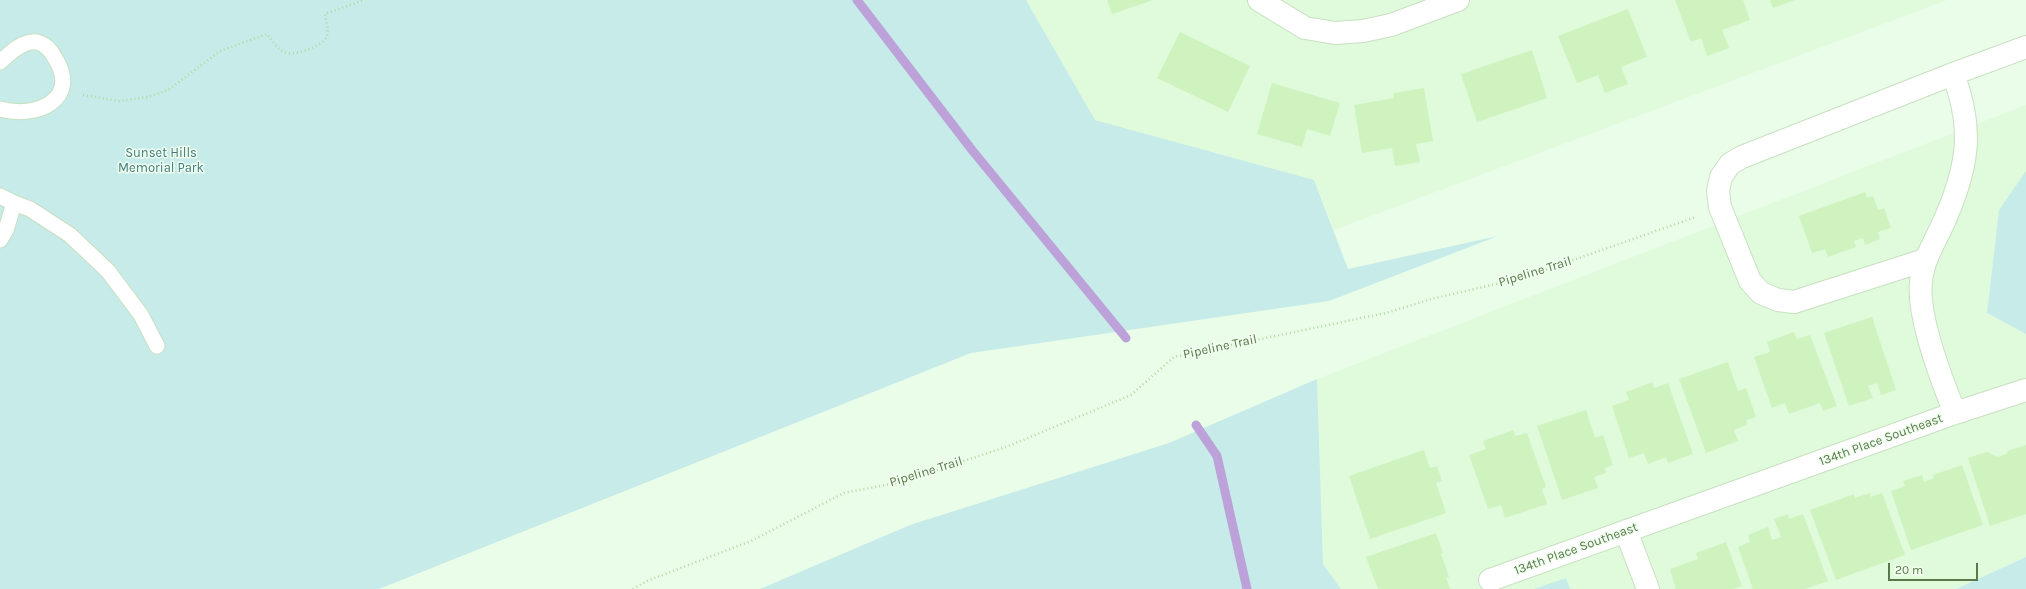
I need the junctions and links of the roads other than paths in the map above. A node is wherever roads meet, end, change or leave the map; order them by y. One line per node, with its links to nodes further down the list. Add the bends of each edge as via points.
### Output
1 (1259, 0): 2 (street, via 1305,28 1334,33 1364,31 1391,25)
2 (1458, 0)
3 (2026, 47): 5 (street)
4 (0, 62): 6 (lane, via 26,44 37,42 47,47 60,66 63,80 61,92 55,101 40,108 22,112)
5 (1953, 74): 10 (street, 134th Place Southeast, via 1962,96 1966,119 1966,155 1958,187); 10 (street, via 1742,157 1730,164 1721,177 1718,191 1720,207 1750,281 1761,293 1778,300 1794,302)
6 (0, 109)
7 (0, 196): 8 (lane)
8 (14, 203): 9 (lane, via 6,230); 11 (lane, via 30,209 70,235 108,271 141,315)
9 (0, 240)
10 (1925, 260): 13 (street, 134th Place Southeast, via 1921,282 1922,304 1937,366)
11 (157, 346)
12 (2026, 390): 13 (street)
13 (1955, 413): 14 (street, 134th Place Southeast)
14 (1626, 531): 15 (street, 134th Place Southeast); 16 (street)
15 (1490, 580)
16 (1648, 589)

